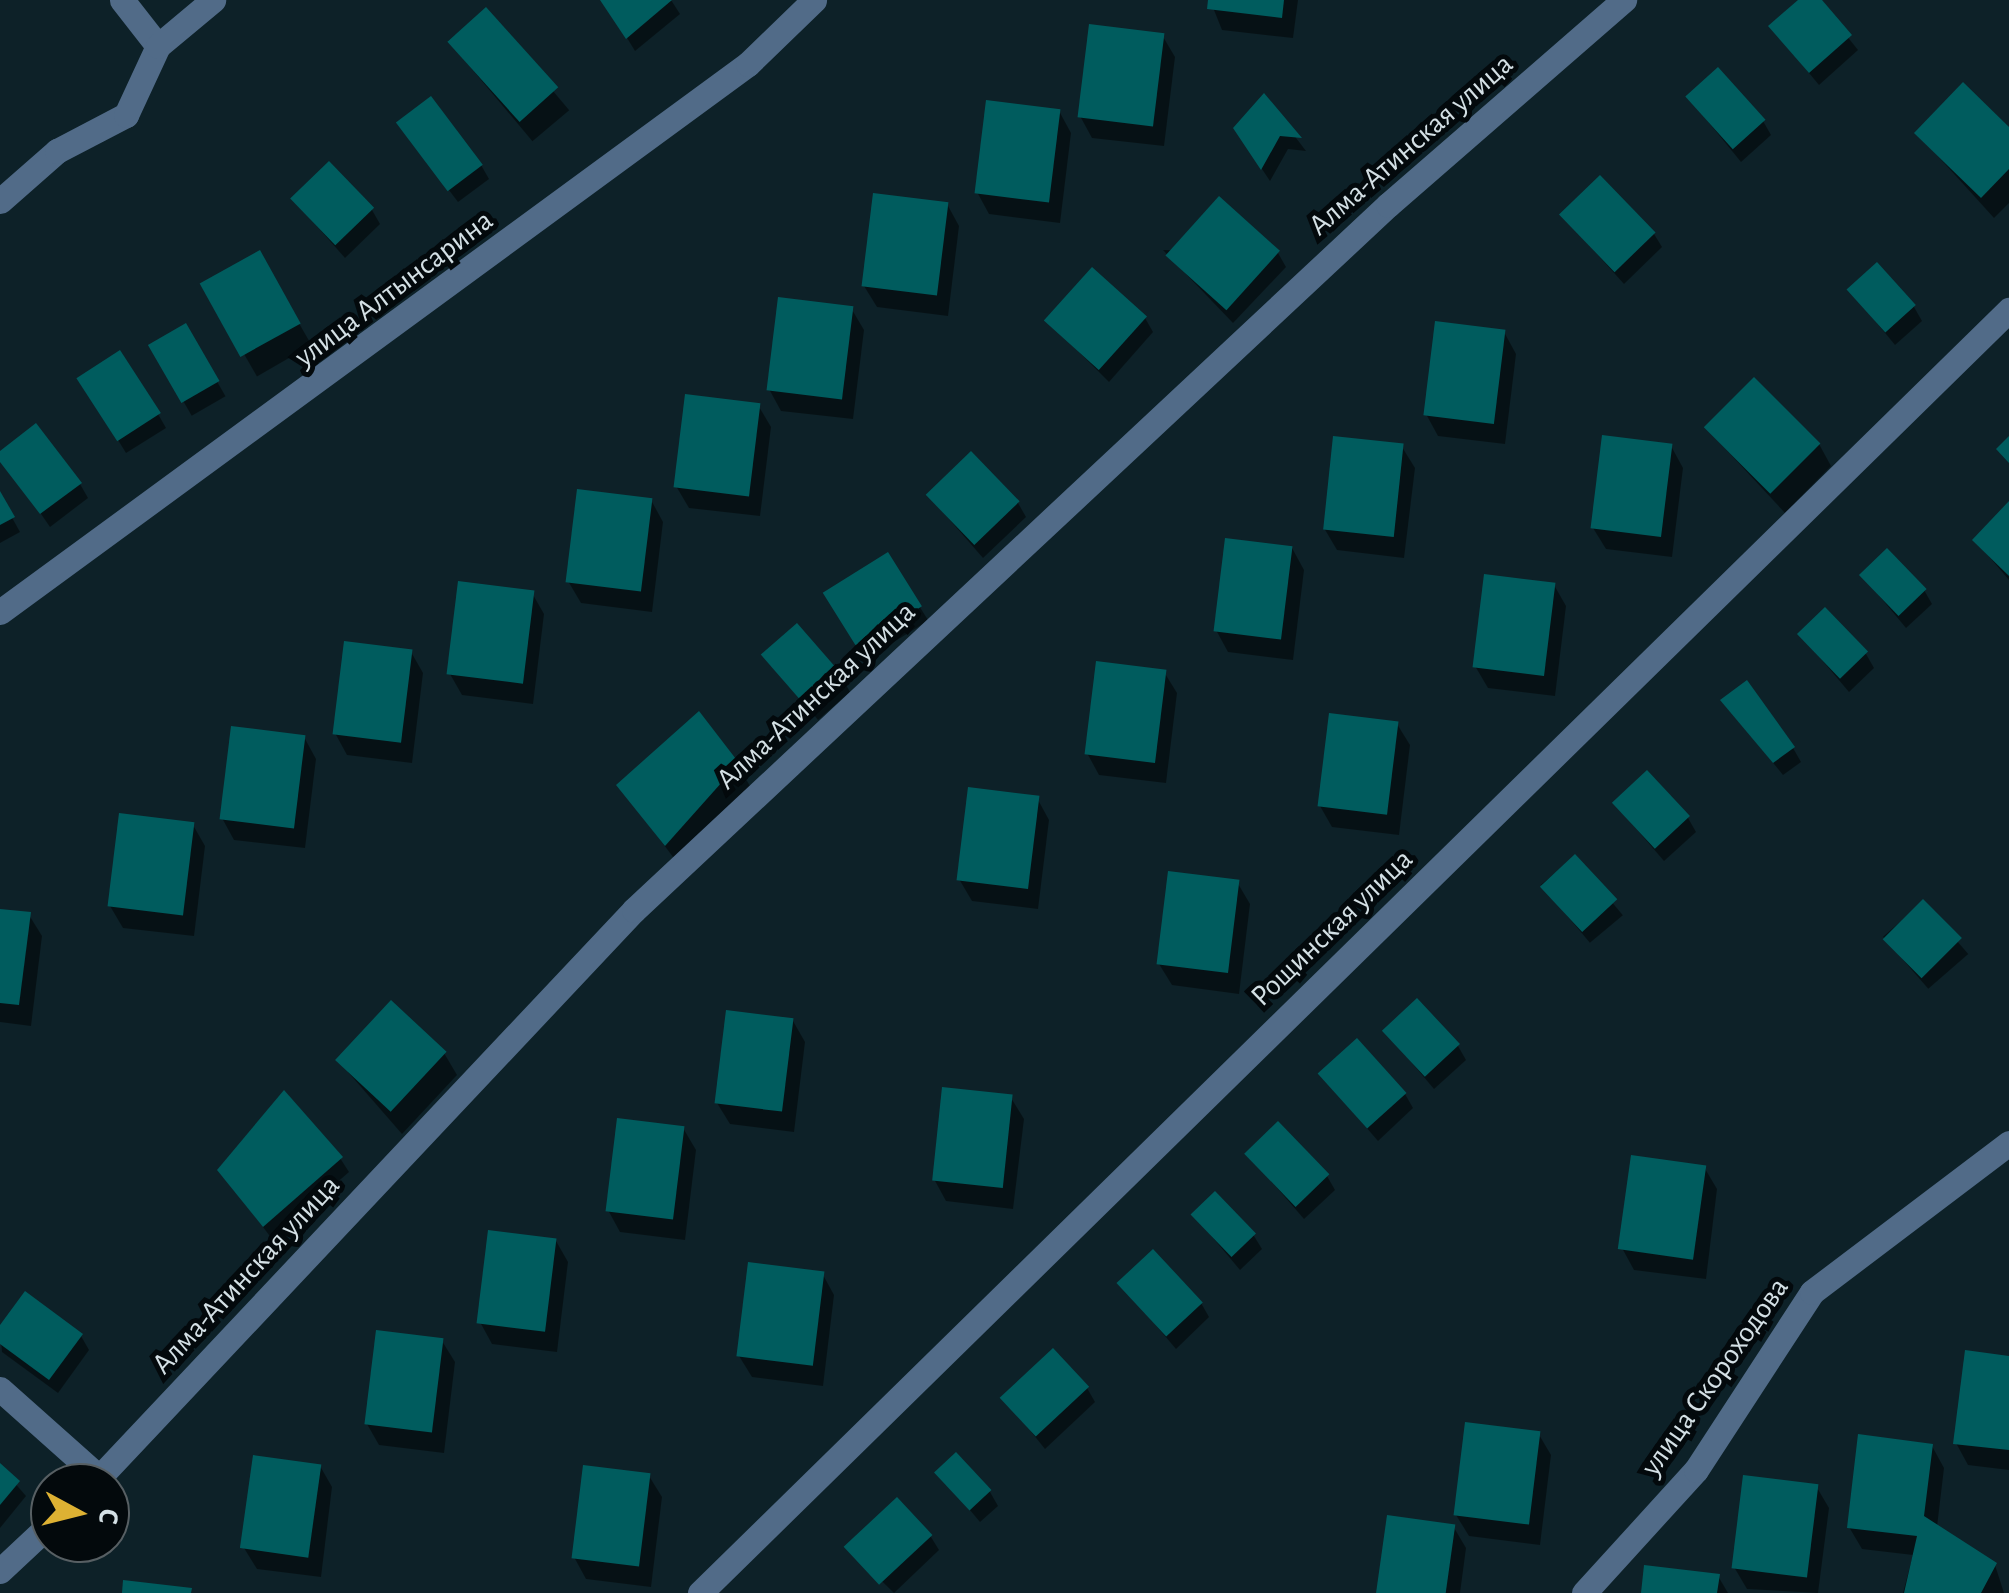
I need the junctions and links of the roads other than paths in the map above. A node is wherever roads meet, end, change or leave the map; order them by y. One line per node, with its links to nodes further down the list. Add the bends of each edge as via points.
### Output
1 (122, 0): 5 (street)
2 (213, 0): 5 (street)
3 (814, 0): 8 (street, улица Алтынсарина, via 748,64)
4 (1624, 0): 12 (street, Алма-Атинская улица, via 1388,204 634,910)
5 (158, 46): 6 (street, via 126,115 57,150)
6 (0, 201)
7 (2009, 310): 15 (street, Рощинская улица)
8 (0, 612)
9 (2009, 1143): 16 (street, улица Скороходова, via 1812,1292 1696,1470)
10 (0, 1390): 11 (street)
11 (78, 1463)
12 (114, 1463)
13 (30, 1543): 14 (street)
14 (0, 1571)
15 (700, 1593)
16 (1584, 1593)

